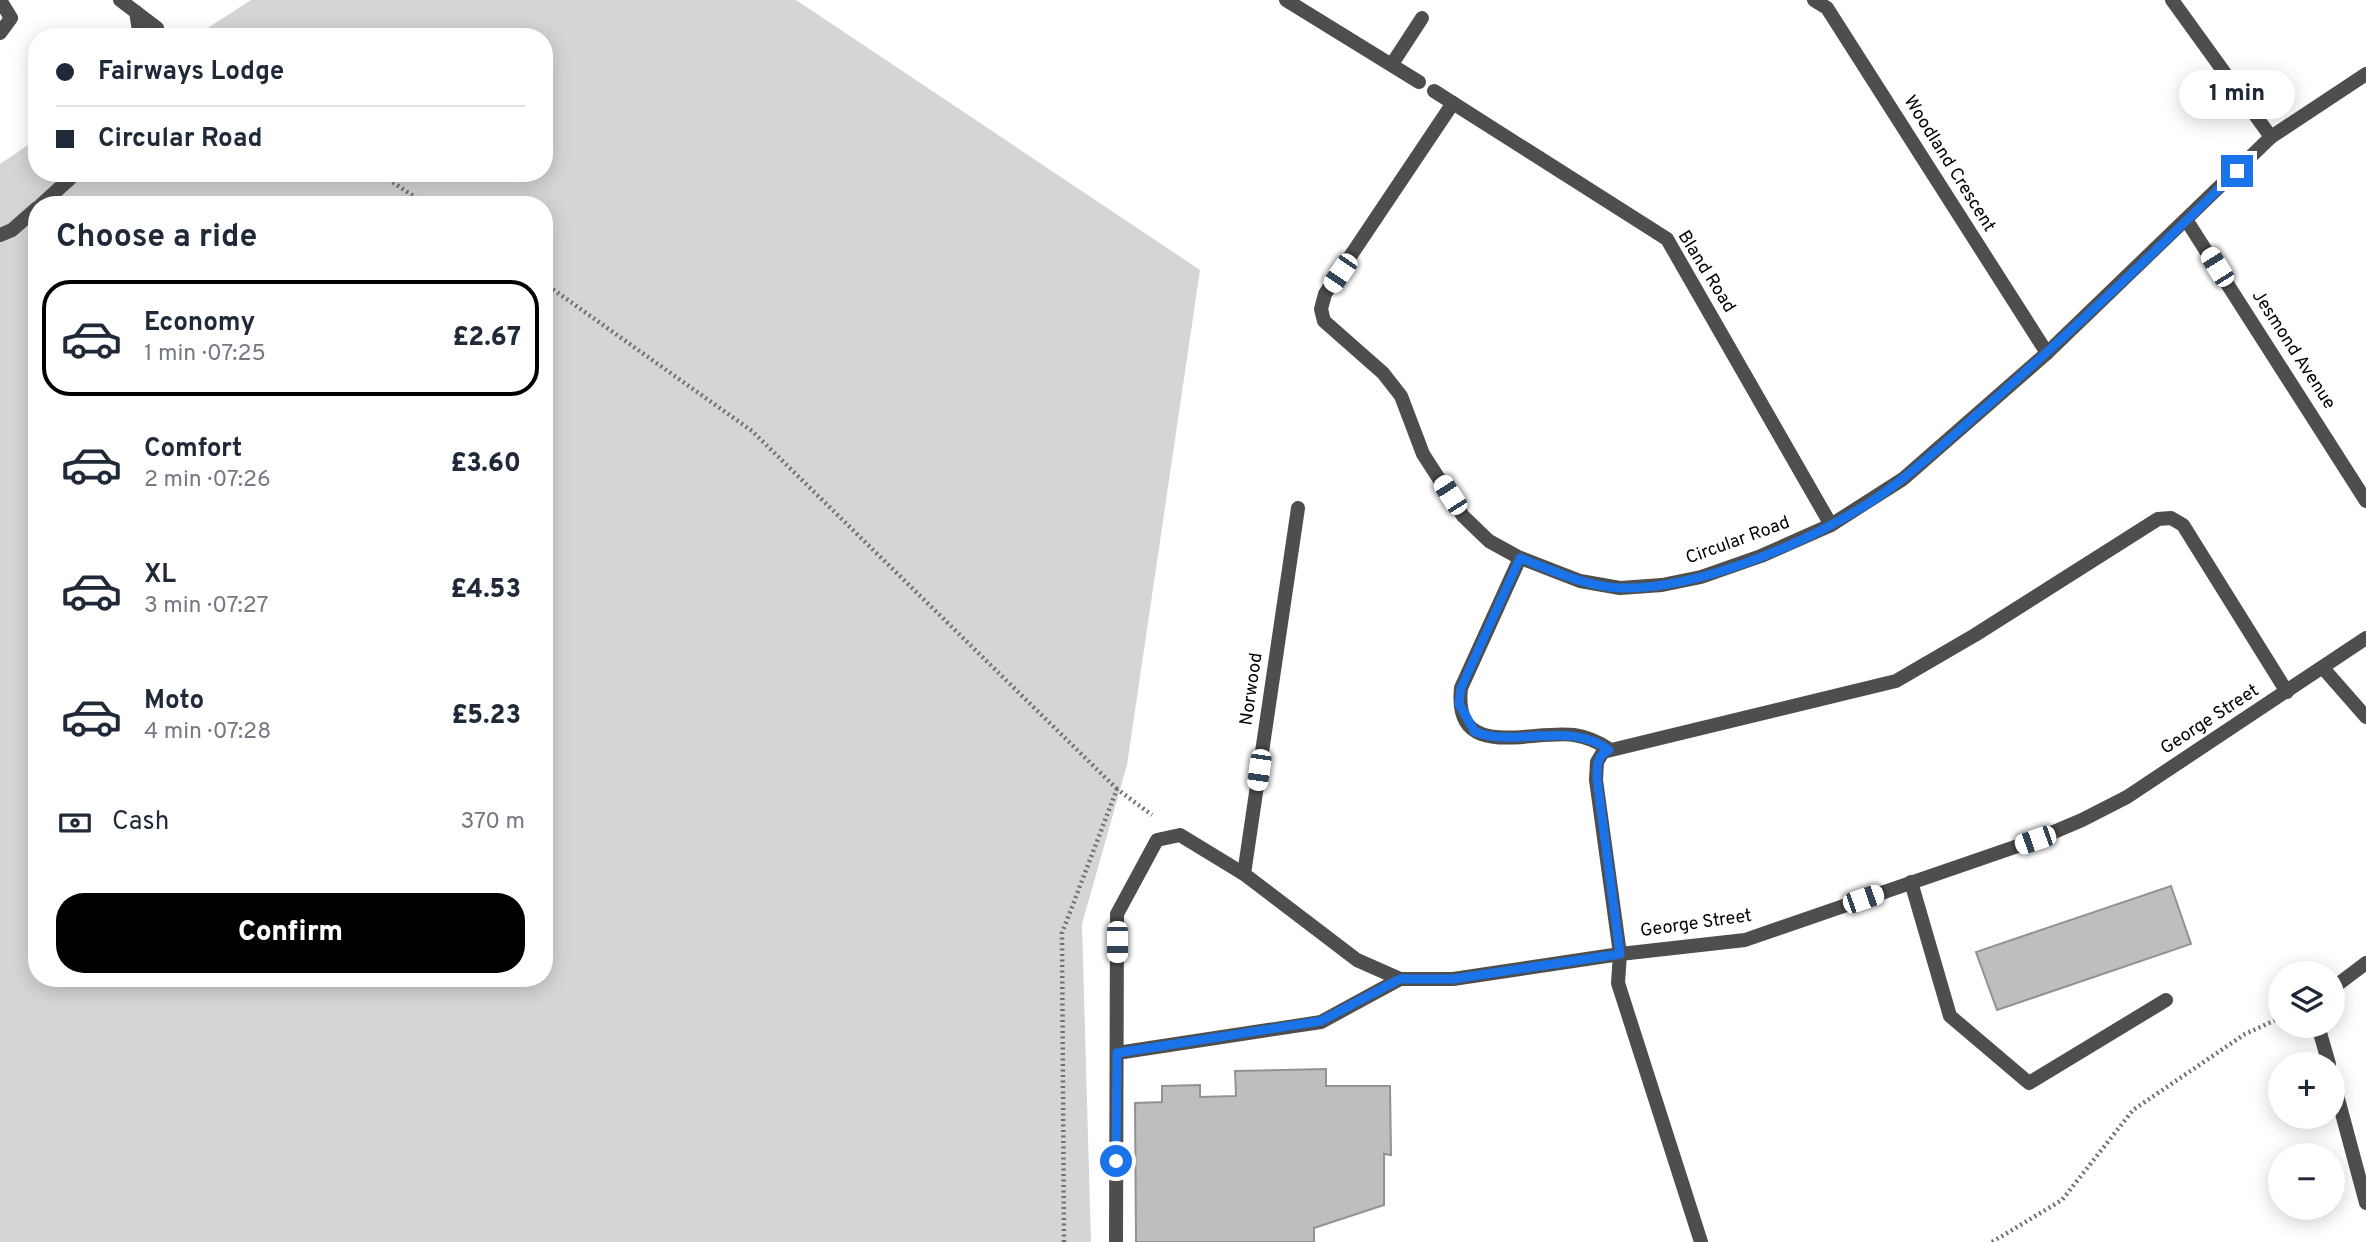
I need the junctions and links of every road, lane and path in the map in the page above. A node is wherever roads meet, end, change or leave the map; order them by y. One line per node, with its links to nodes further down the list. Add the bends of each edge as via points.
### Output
1 (0, 0): 10 (street, via 11,18)
2 (120, 0): 6 (street)
3 (1286, 0): 11 (street)
4 (1814, 0): 25 (street, Woodland Crescent, via 1827,8)
5 (2172, 0): 16 (street)
6 (136, 12): 8 (street); 9 (street)
7 (1422, 18): 11 (street)
8 (139, 28)
9 (156, 28)
10 (0, 33)
11 (1392, 64): 13 (street)
12 (2366, 74): 16 (street, Circular Road)
13 (1419, 82)
14 (1434, 91): 15 (street, Bland Road)
15 (1453, 103): 28 (street, Bland Road, via 1667,239); 29 (street, Circular Road, via 1325,294 1321,309 1324,321 1384,373 1401,396 1423,454 1463,516 1489,541)
16 (2271, 137): 22 (street, Circular Road)
17 (66, 182): 19 (street)
18 (392, 182): 20 (path)
19 (51, 196)
20 (414, 196)
21 (28, 216): 23 (street)
22 (2187, 221): 25 (street, Circular Road); 26 (street, Jesmond Avenue)
23 (0, 235)
24 (553, 289): 35 (path, via 752,430)
25 (2047, 353): 28 (street, Circular Road, via 1903,479)
26 (2366, 501)
27 (1298, 508): 37 (street, Norwood)
28 (1831, 525): 29 (street, Circular Road, via 1761,556 1662,585 1620,588 1580,581)
29 (1520, 558): 34 (street, via 1461,688 1459,704 1465,718 1475,732 1493,738 1571,734 1595,739)
30 (2366, 638): 31 (street, George Street)
31 (2323, 668): 32 (street, George Street); 33 (street)
32 (2287, 692): 34 (street, via 2182,525 2171,518 2158,519 1896,681); 38 (street, George Street, via 2116,803 2035,840)
33 (2366, 717)
34 (1609, 750): 39 (street, via 1597,762 1597,780)
35 (1117, 789): 36 (path); 48 (path, via 1062,933)
36 (1180, 835): 37 (street, George Street); 45 (street, via 1157,840 1117,914)
37 (1244, 874): 41 (street, George Street, via 1357,960)
38 (1911, 882): 39 (street, George Street, via 1745,940); 43 (street, via 1950,1016 2029,1083)
39 (1620, 954): 41 (street, George Street, via 1453,979); 50 (street, via 1618,983)
40 (2366, 963): 42 (street)
41 (1400, 979): 45 (street, via 1321,1021)
42 (2345, 979)
43 (2166, 1000)
44 (2268, 1023): 51 (path, via 2245,1034 2133,1110 2062,1200)
45 (1117, 1053): 49 (street)
46 (2345, 1125): 47 (street)
47 (2366, 1203)
48 (1064, 1242)
49 (1116, 1242)
50 (1701, 1242)
51 (1992, 1242)

